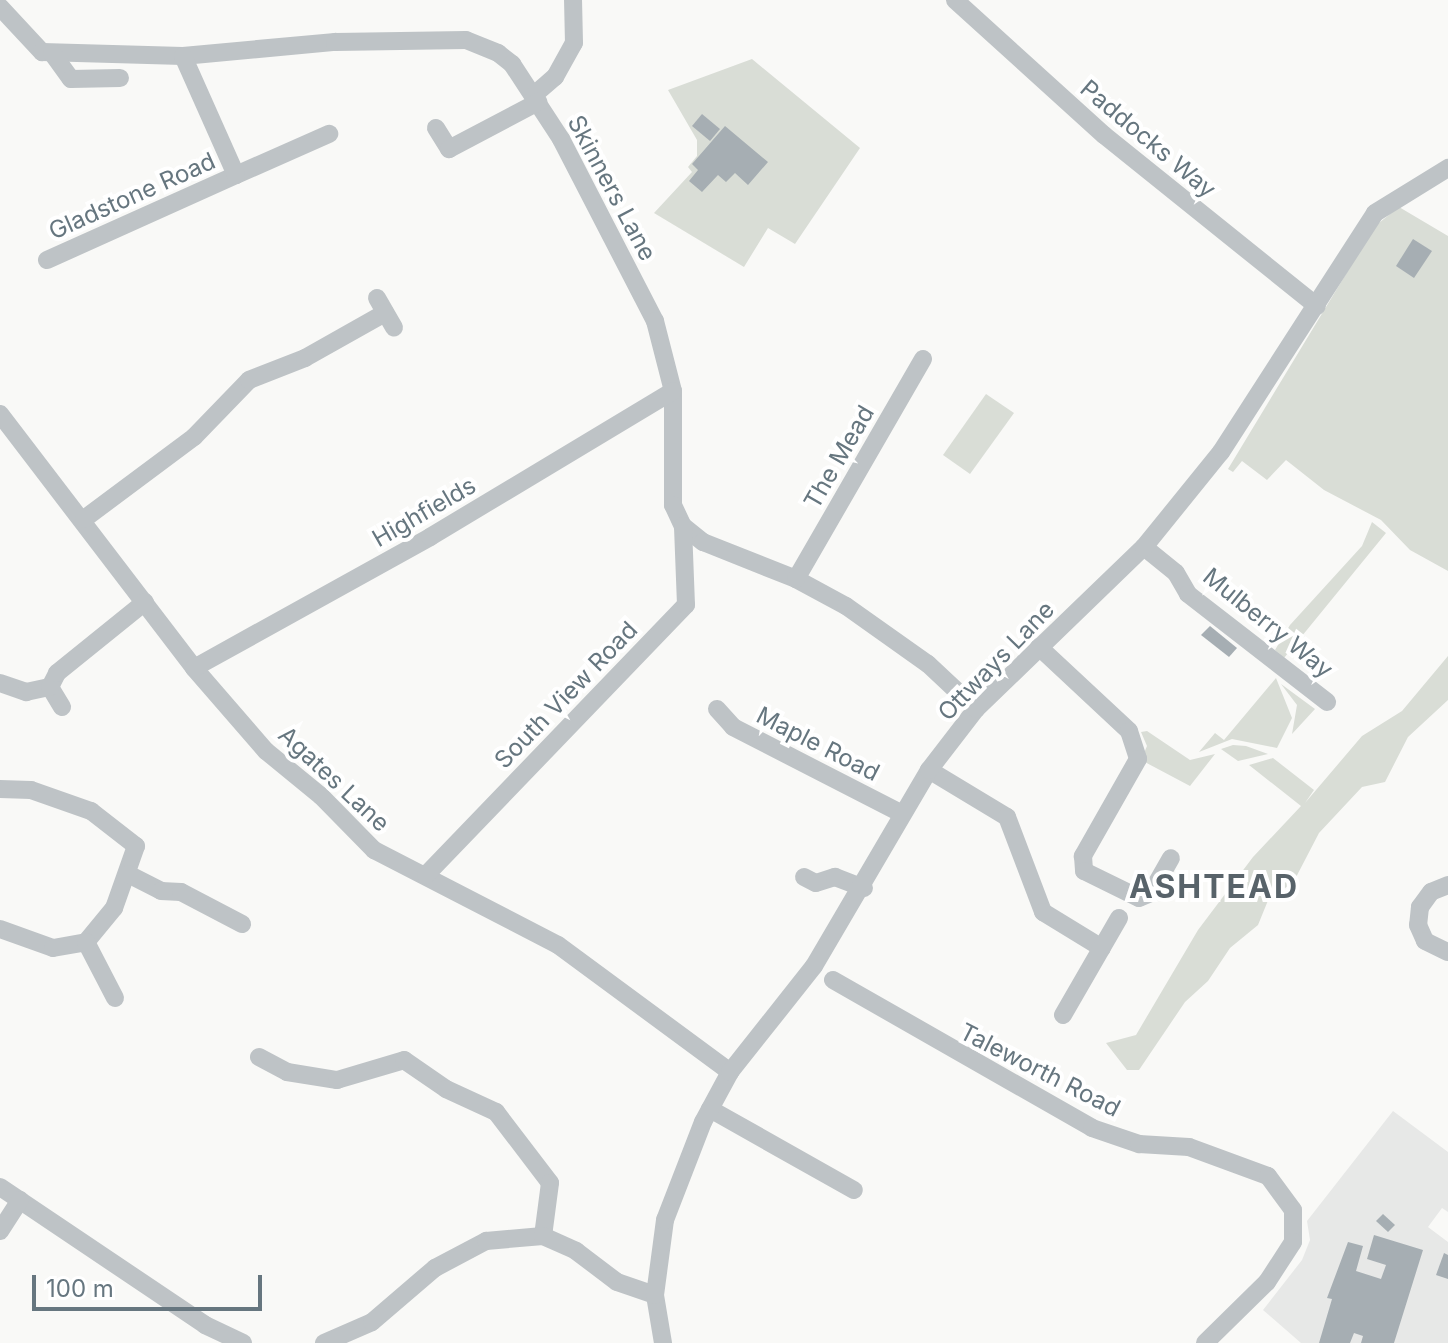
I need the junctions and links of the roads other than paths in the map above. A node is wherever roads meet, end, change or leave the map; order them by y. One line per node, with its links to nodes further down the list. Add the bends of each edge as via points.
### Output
1 (573, 0): 7 (street, via 574,43)
2 (955, 0): 13 (street, Paddocks Way, via 1116,145)
3 (0, 7): 4 (street, via 42,52)
4 (52, 53): 5 (street, Skinners Lane); 6 (street, via 71,79)
5 (183, 56): 7 (street, Skinners Lane, via 335,42 466,40 512,64); 11 (street, Gladstone Road)
6 (120, 78)
7 (536, 99): 8 (street, via 449,149); 16 (street, Skinners Lane, via 655,321)
8 (436, 128)
9 (329, 134): 11 (street, Gladstone Road)
10 (1448, 168): 13 (street, Ottways Lane, via 1375,213)
11 (236, 175): 12 (street, Gladstone Road)
12 (47, 260)
13 (1317, 306): 20 (street, Ottways Lane, via 1221,452)
14 (385, 313): 18 (street, via 305,358 249,380 194,437)
15 (923, 359): 21 (street, The Mead)
16 (673, 391): 19 (street, Skinners Lane, via 673,505); 24 (street, Highfields, via 430,537)
17 (0, 414): 18 (street, Agates Lane)
18 (84, 519): 22 (street, Agates Lane)
19 (683, 526): 21 (street, via 703,542); 36 (street, South View Road, via 686,605)
20 (1144, 547): 23 (street, Ottways Lane); 27 (street, Mulberry Way, via 1176,573 1188,594)
21 (796, 579): 30 (street, via 846,606 928,664)
22 (145, 602): 24 (street, Agates Lane); 26 (street, via 68,660)
23 (1039, 647): 30 (street, Ottways Lane); 34 (street, via 1129,731 1138,759 1090,845 1084,871 1128,896 1151,893)
24 (194, 668): 36 (street, Agates Lane, via 266,751 374,850)
25 (0, 683): 26 (street, via 26,692)
26 (50, 687): 28 (street)
27 (1327, 702)
28 (62, 707)
29 (717, 709): 33 (street, Maple Road, via 733,727)
30 (976, 709): 31 (street, Ottways Lane)
31 (929, 770): 33 (street, Ottways Lane); 44 (street, via 1007,817 1043,912)
32 (0, 789): 35 (street, via 31,790 91,811 136,846)
33 (902, 814): 39 (street, Ottways Lane)
34 (1171, 858)
35 (128, 874): 41 (street, via 161,891 181,892); 43 (street, via 114,908)
36 (426, 875): 50 (street, Agates Lane, via 558,945)
37 (804, 877): 39 (street, via 816,883 835,877)
38 (1448, 885): 45 (street, via 1431,892 1420,907 1418,925 1425,941)
39 (864, 888): 50 (street, Ottways Lane, via 799,989)
40 (1119, 918): 44 (street)
41 (242, 924)
42 (0, 929): 43 (street, via 53,948)
43 (86, 942): 47 (street)
44 (1102, 948): 48 (street)
45 (1448, 952)
46 (833, 980): 61 (street, Taleworth Road, via 1092,1128 1139,1144 1189,1147 1268,1176 1293,1210 1293,1242 1267,1282)
47 (115, 998)
48 (1063, 1015)
49 (259, 1057): 56 (street, via 287,1072 337,1080 404,1060 446,1089 496,1112 550,1183)
50 (730, 1072): 51 (street, Ottways Lane)
51 (710, 1109): 53 (street); 57 (street, Ottways Lane, via 665,1220)
52 (0, 1187): 54 (street)
53 (854, 1190)
54 (20, 1200): 55 (street); 58 (street, via 205,1325)
55 (0, 1231)
56 (543, 1236): 57 (street, via 576,1251 617,1282); 59 (street, via 486,1241 435,1268 372,1322)
57 (655, 1295): 60 (street, Ottways Lane)
58 (243, 1343)
59 (324, 1343)
60 (663, 1343)
61 (1205, 1343)

